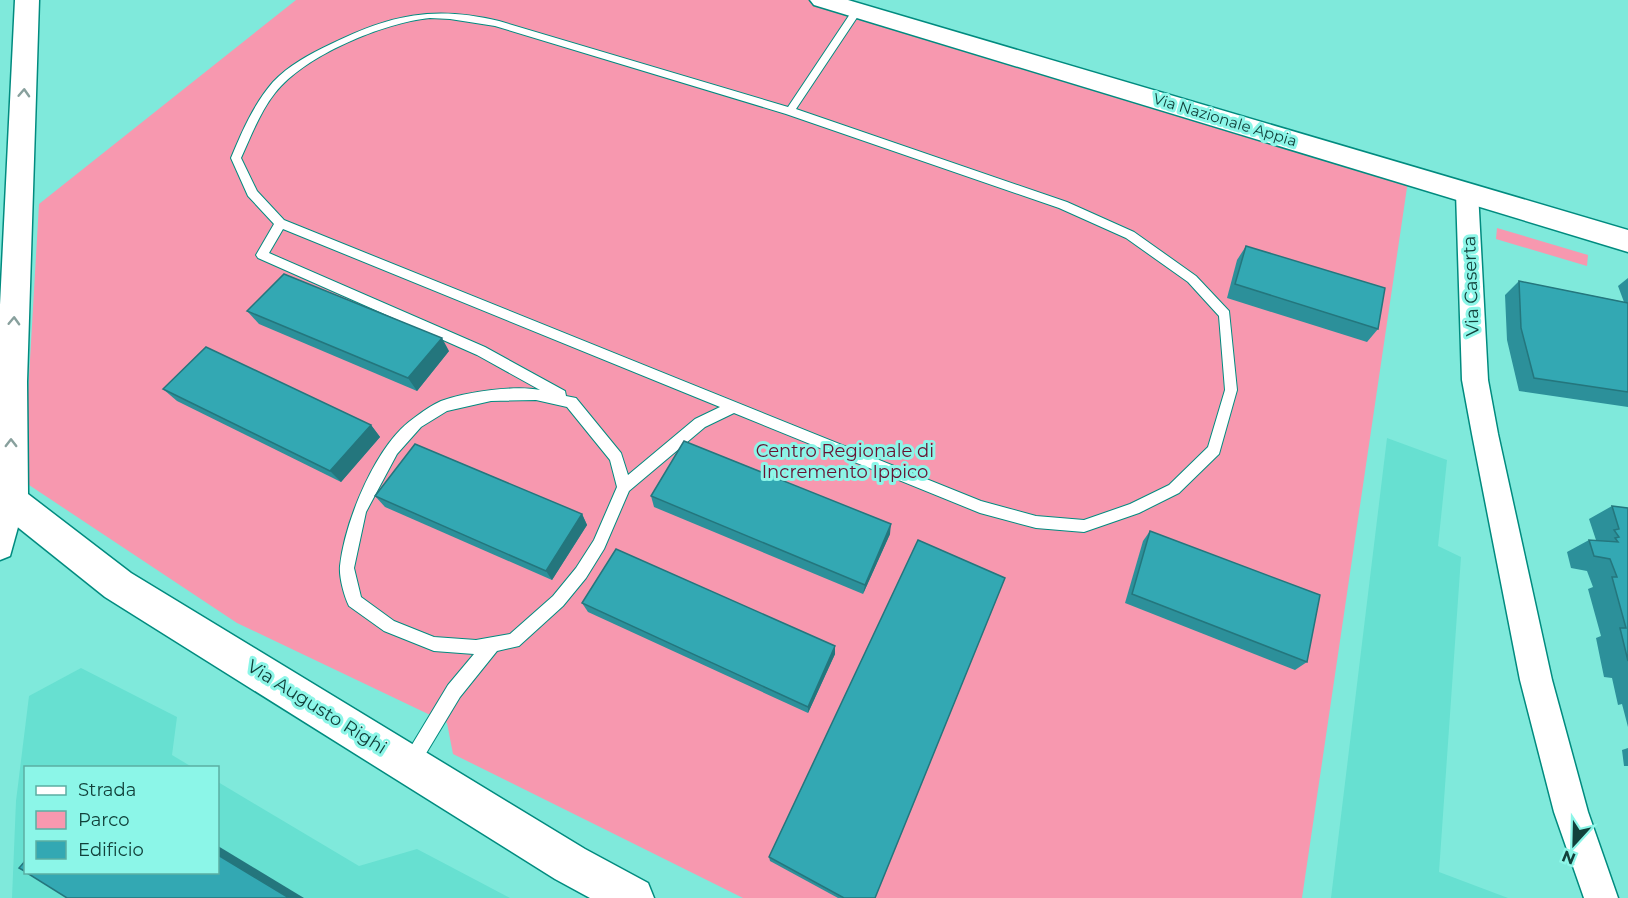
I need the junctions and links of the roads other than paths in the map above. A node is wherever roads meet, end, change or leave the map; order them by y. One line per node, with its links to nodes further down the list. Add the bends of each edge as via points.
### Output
1 (27, 0): 4 (street)
2 (822, 0): 3 (street, Via Nazionale Appia)
3 (857, 10): 7 (lane); 9 (street, Via Nazionale Appia)
4 (26, 52): 5 (street); 8 (street, one-way to 4)
5 (0, 78)
6 (0, 100): 8 (street)
7 (790, 111): 10 (lane, via 496,23 458,15 412,15 369,28 316,55 279,81 252,122 237,158 252,193); 14 (lane, via 1063,205 1130,235 1192,279 1225,314 1231,390 1214,450 1174,489 1134,509 1084,526 1036,522 980,507)
8 (22, 134): 12 (street, one-way to 8)
9 (1467, 192): 11 (street, Via Nazionale Appia); 21 (street, Via Caserta, via 1475,380 1536,680 1571,812)
10 (280, 223): 13 (lane, via 262,255 481,351); 14 (lane)
11 (1628, 241)
12 (6, 393): 16 (street, one-way to 12)
13 (571, 402): 15 (lane, via 616,457); 18 (lane, via 536,395 490,396 444,406 416,423 392,450 359,512 347,568 354,601 389,626 434,644)
14 (734, 407): 15 (lane, via 700,423)
15 (624, 487): 18 (lane, via 599,544 558,601 514,641)
16 (6, 497): 17 (street); 19 (street, Via Augusto Righi, via 118,585)
17 (0, 547)
18 (492, 645): 19 (lane, via 454,691)
19 (410, 764): 20 (street, Via Augusto Righi, via 570,864)
20 (633, 898)
21 (1601, 898)

